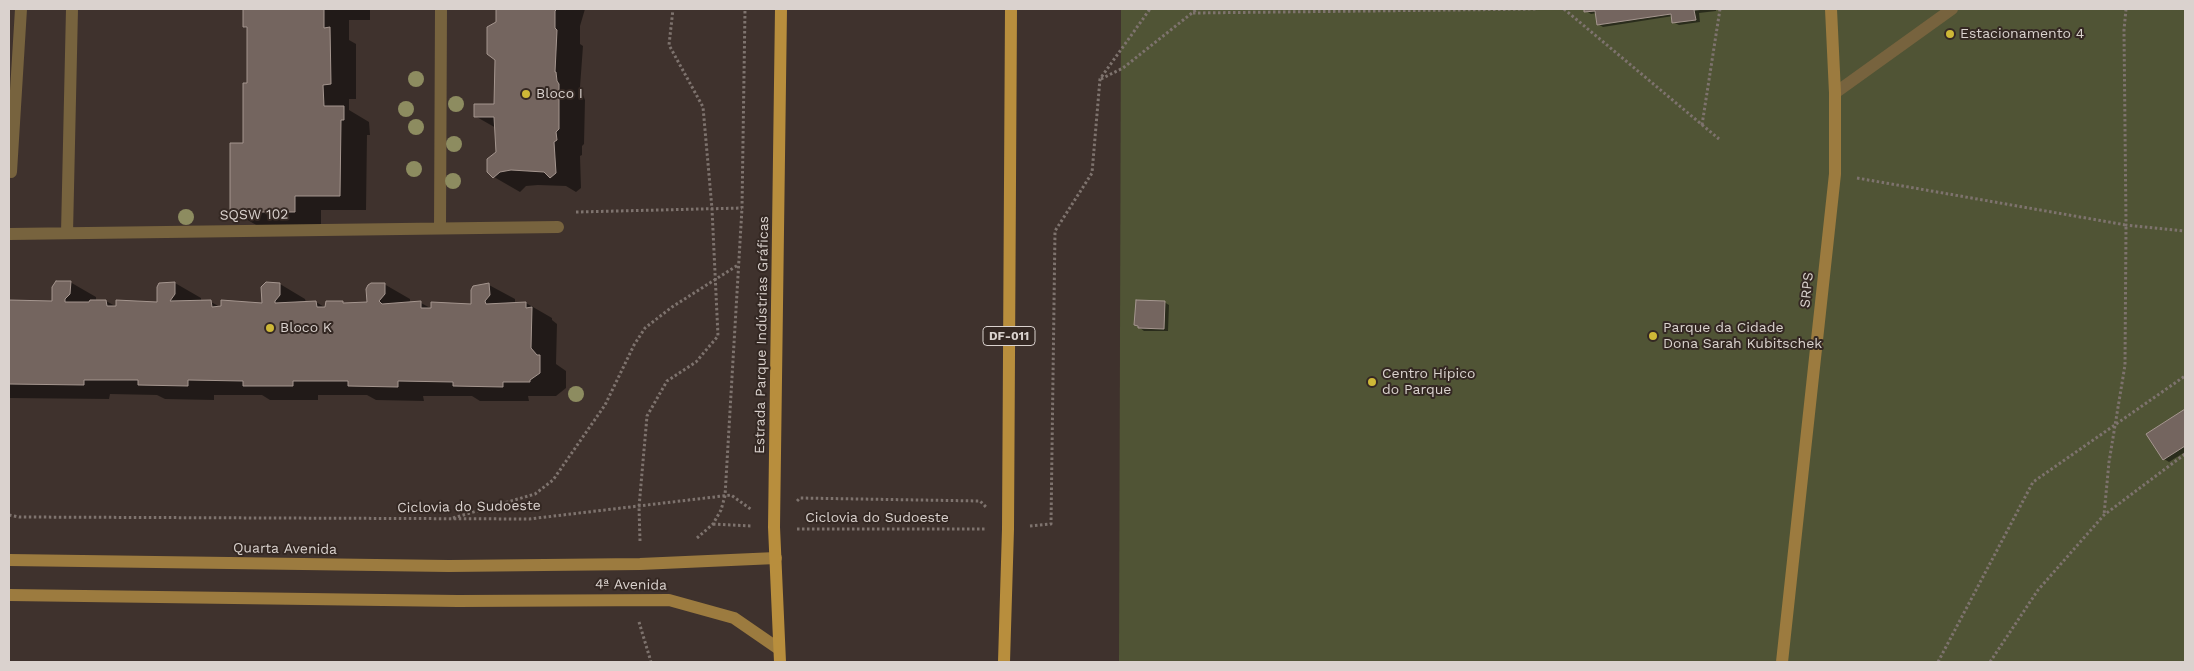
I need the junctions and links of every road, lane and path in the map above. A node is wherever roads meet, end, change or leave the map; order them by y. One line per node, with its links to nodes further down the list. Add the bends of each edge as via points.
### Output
1 (21, 9): 21 (street)
2 (72, 9): 30 (street)
3 (441, 9): 28 (street)
4 (674, 9): 24 (path, via 669,45 703,107)
5 (746, 9): 23 (path)
6 (781, 9): 43 (main road, Estrada Parque Indústrias Gráficas)
7 (1011, 9): 44 (main road, DF-011)
8 (1150, 9): 17 (path)
9 (1197, 9): 16 (path)
10 (1538, 9): 16 (path)
11 (1564, 9): 19 (path)
12 (1720, 9): 19 (path)
13 (1831, 9): 18 (main road, SRPS)
14 (1952, 9): 18 (street)
15 (2126, 9): 26 (path)
16 (1193, 12): 17 (path, via 1123,68)
17 (1100, 79): 44 (path, Ciclovia do Sudoeste, via 1092,173 1055,232 1051,524)
18 (1834, 92): 22 (main road, SRPS)
19 (1702, 126): 20 (path)
20 (1719, 139)
21 (11, 172)
22 (1835, 174): 26 (path); 53 (main road, SRPS)
23 (742, 208): 24 (path); 32 (path)
24 (712, 209): 25 (path); 33 (path)
25 (575, 212)
26 (2126, 225): 29 (path); 35 (path, via 2125,365)
27 (558, 227): 28 (street, SQSW 102)
28 (440, 228): 30 (street, SQSW 102)
29 (2185, 232)
30 (67, 233): 31 (street, SQSW 102)
31 (9, 234)
32 (738, 264): 33 (path); 37 (path)
33 (715, 278): 38 (path, via 718,336 696,362 667,381 647,416); 41 (path, via 645,328 605,405 553,480 535,494)
34 (2185, 376): 35 (path)
35 (2115, 426): 40 (path); 54 (path, via 2033,482)
36 (2185, 454): 40 (path)
37 (725, 496): 38 (path, Ciclovia do Sudoeste); 42 (path); 43 (path, via 731,495)
38 (639, 507): 41 (path, Ciclovia do Sudoeste, via 529,519); 49 (path)
39 (9, 514): 41 (path, Ciclovia do Sudoeste, via 19,518)
40 (2104, 515): 55 (path, via 2038,590)
41 (448, 519)
42 (713, 524): 43 (path, Ciclovia do Sudoeste); 45 (path)
43 (774, 527): 44 (path, Ciclovia do Sudoeste); 44 (path, via 800,498 980,501); 46 (main road, Estrada Parque Indústrias Gráficas)
44 (1008, 529): 52 (main road, DF-011)
45 (689, 540)
46 (776, 558): 49 (main road, 4ª Avenida); 51 (main road, Estrada Parque Indústrias Gráficas)
47 (9, 560): 48 (main road, Quarta Avenida, via 449,566)
48 (561, 564): 49 (main road, 4ª Avenida)
49 (640, 564)
50 (9, 595): 51 (main road, 4ª Avenida, via 458,601 669,600 734,618)
51 (780, 656)
52 (1004, 662)
53 (1782, 662)
54 (1938, 662)
55 (1990, 662)

